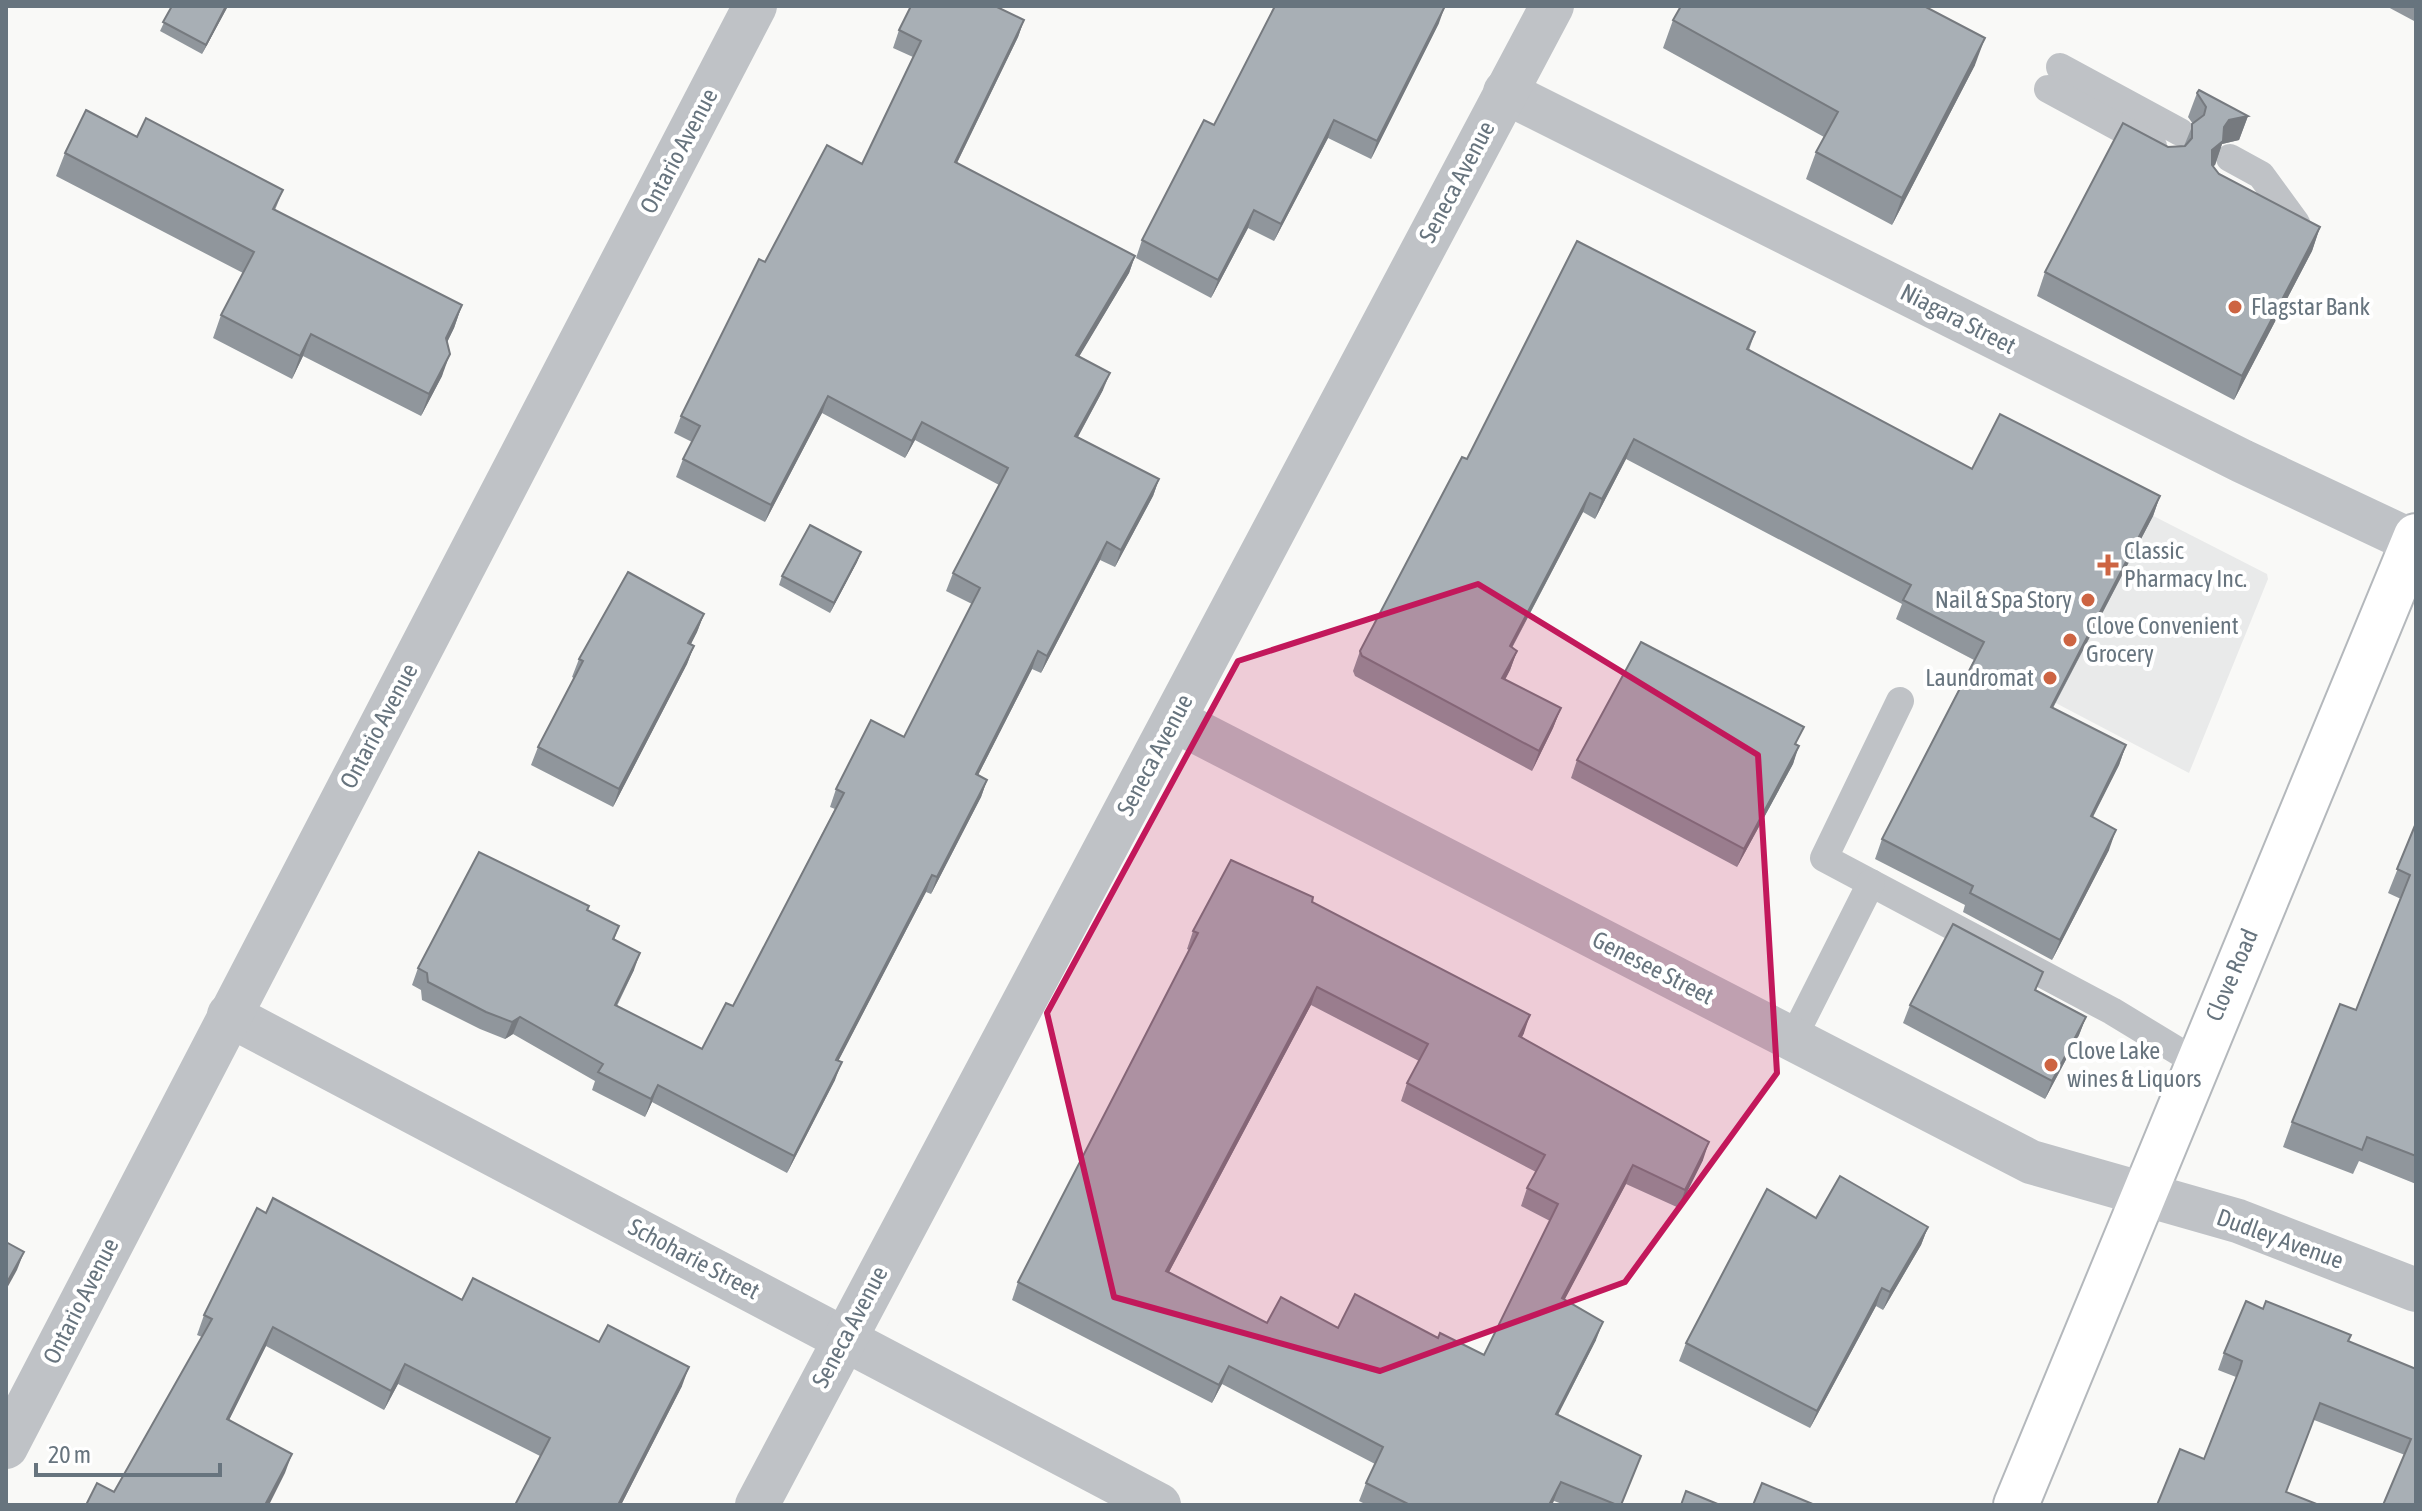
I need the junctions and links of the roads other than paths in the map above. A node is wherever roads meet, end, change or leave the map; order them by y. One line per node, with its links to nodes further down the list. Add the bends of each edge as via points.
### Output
1 (755, 6): 12 (street, Ontario Avenue)
2 (1552, 6): 4 (street, Seneca Avenue)
3 (2054, 78): 5 (lane)
4 (1505, 92): 8 (street, Niagara Street, via 2242,461); 10 (street, Seneca Avenue)
5 (2174, 143)
6 (2224, 170): 7 (lane, via 2261,175)
7 (2296, 223)
8 (2415, 540): 14 (main road, Clove Road)
9 (1900, 701): 11 (lane, via 1824,858)
10 (1174, 720): 13 (street, Genesee Street); 17 (street, Seneca Avenue)
11 (1871, 883): 13 (lane); 14 (lane, via 2112,1011)
12 (229, 1015): 17 (street, Schoharie Street); 18 (street, Ontario Avenue)
13 (1792, 1040): 15 (street, Genesee Street, via 2031,1162)
14 (2196, 1062): 15 (main road, Clove Road)
15 (2141, 1194): 16 (street, Dudley Avenue, via 2238,1221); 21 (main road, Clove Road)
16 (2416, 1290)
17 (844, 1338): 19 (street, Seneca Avenue); 20 (street, Schoharie Street)
18 (6, 1447)
19 (757, 1505)
20 (1159, 1505)
21 (2016, 1505)

